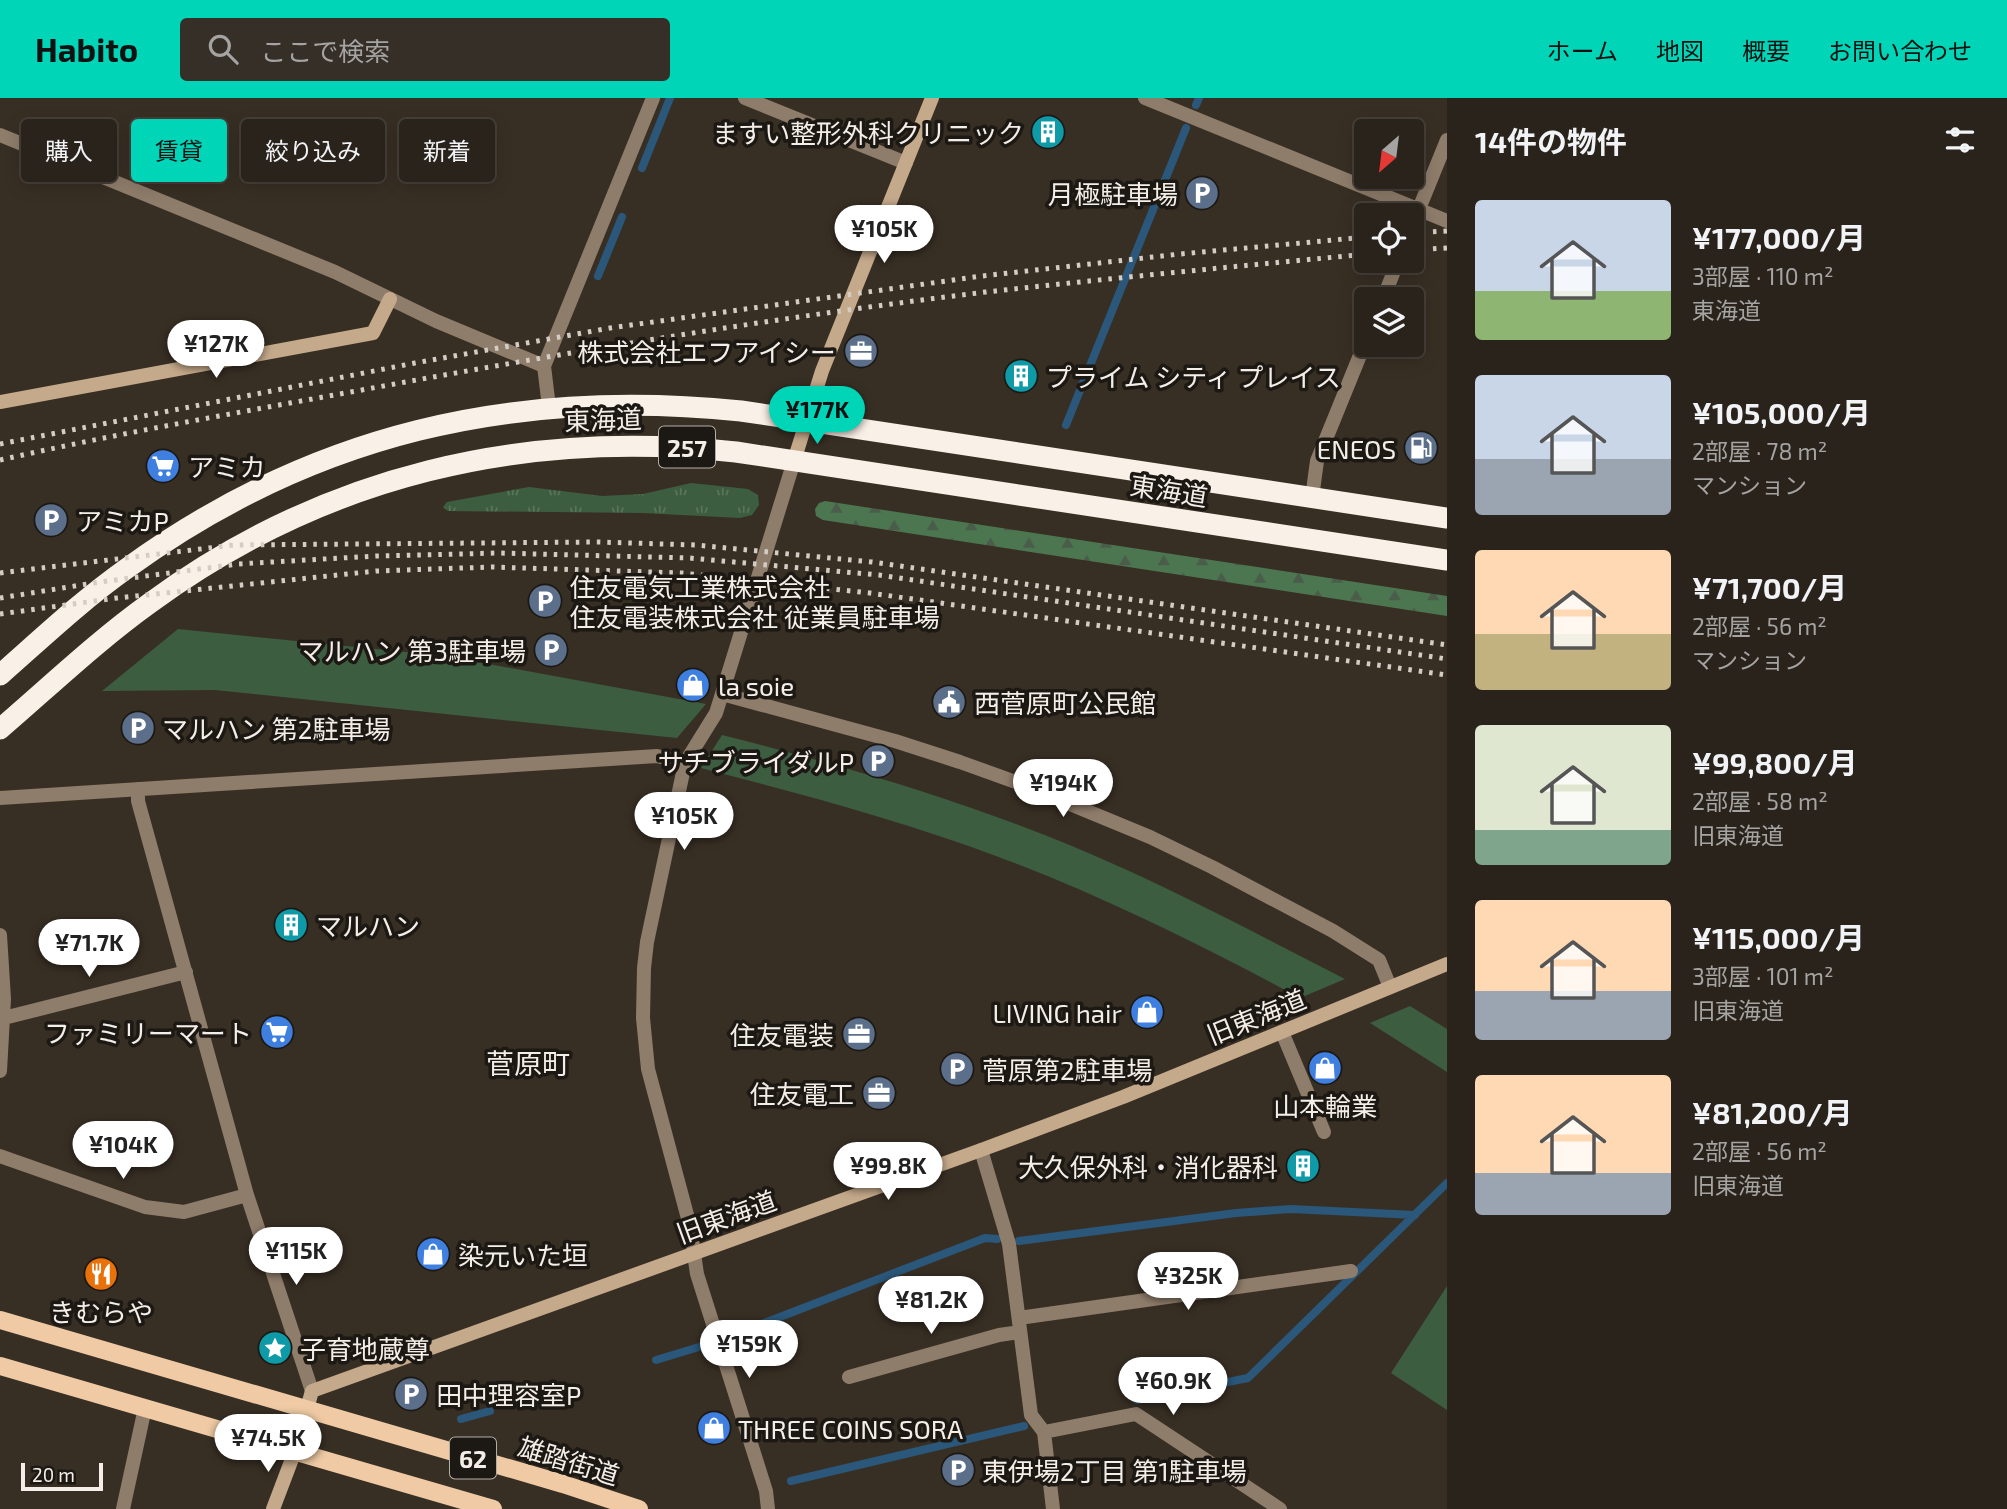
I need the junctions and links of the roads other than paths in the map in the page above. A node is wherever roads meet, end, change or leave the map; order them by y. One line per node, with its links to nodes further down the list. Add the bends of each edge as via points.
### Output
1 (653, 98): 14 (street)
2 (745, 98): 7 (street)
3 (932, 98): 7 (street)
4 (1145, 98): 8 (street)
5 (0, 135): 12 (street, via 335,272)
6 (1447, 140): 9 (street)
7 (906, 163): 17 (street)
8 (1404, 203)
9 (1421, 203)
10 (1424, 211): 11 (street)
11 (1447, 221)
12 (390, 299): 14 (street); 15 (street, via 373,333)
13 (1359, 357): 19 (street, via 1317,461)
14 (544, 366): 16 (street)
15 (0, 402)
16 (549, 407): 17 (highway, 東海道 / 257, via 648,404); 22 (highway, 東海道 / 257, via 463,419 372,443 243,496 124,570)
17 (806, 421): 18 (street); 19 (highway, 東海道 / 257)
18 (794, 461): 21 (highway, 東海道 / 257); 23 (street); 24 (highway, 東海道 / 257, via 692,447 603,445 471,460 385,482 282,523 185,578 114,631)
19 (1312, 498): 20 (highway, 東海道 / 257)
20 (1447, 518)
21 (1447, 560)
22 (0, 675)
23 (722, 694): 25 (street, via 716,713); 31 (street, via 960,762 1150,837 1344,938 1379,960)
24 (0, 729)
25 (685, 763): 26 (street, via 657,756); 39 (street, via 647,942 643,1018 654,1094)
26 (138, 789): 27 (street); 30 (street)
27 (0, 798)
28 (0, 935): 32 (street)
29 (1447, 964): 31 (street, 旧東海道)
30 (186, 972): 32 (street); 38 (street)
31 (1391, 988): 33 (street, 旧東海道)
32 (2, 1019): 34 (street)
33 (1282, 1032): 35 (street); 36 (street, 旧東海道)
34 (0, 1071)
35 (1324, 1132)
36 (981, 1150): 39 (street, 旧東海道); 42 (street, via 1009,1244)
37 (0, 1156): 38 (street, via 145,1207 184,1212)
38 (247, 1195): 45 (street)
39 (694, 1254): 45 (street, 旧東海道); 54 (street)
40 (1351, 1271): 42 (street)
41 (0, 1320): 47 (main road, 雄踏街道 / 62)
42 (1019, 1325): 44 (street, via 999,1335); 48 (street, via 1031,1415)
43 (0, 1366): 46 (main road, 62)
44 (849, 1377)
45 (312, 1391): 47 (street)
46 (145, 1408): 49 (main road, 62); 50 (street)
47 (306, 1409): 49 (street); 53 (main road, 雄踏街道 / 62)
48 (1044, 1432): 55 (street); 56 (street, via 1136,1414)
49 (295, 1451): 51 (street); 52 (main road, 62)
50 (123, 1509)
51 (273, 1509)
52 (493, 1509)
53 (639, 1509)
54 (768, 1509)
55 (1053, 1509)
56 (1280, 1509)

